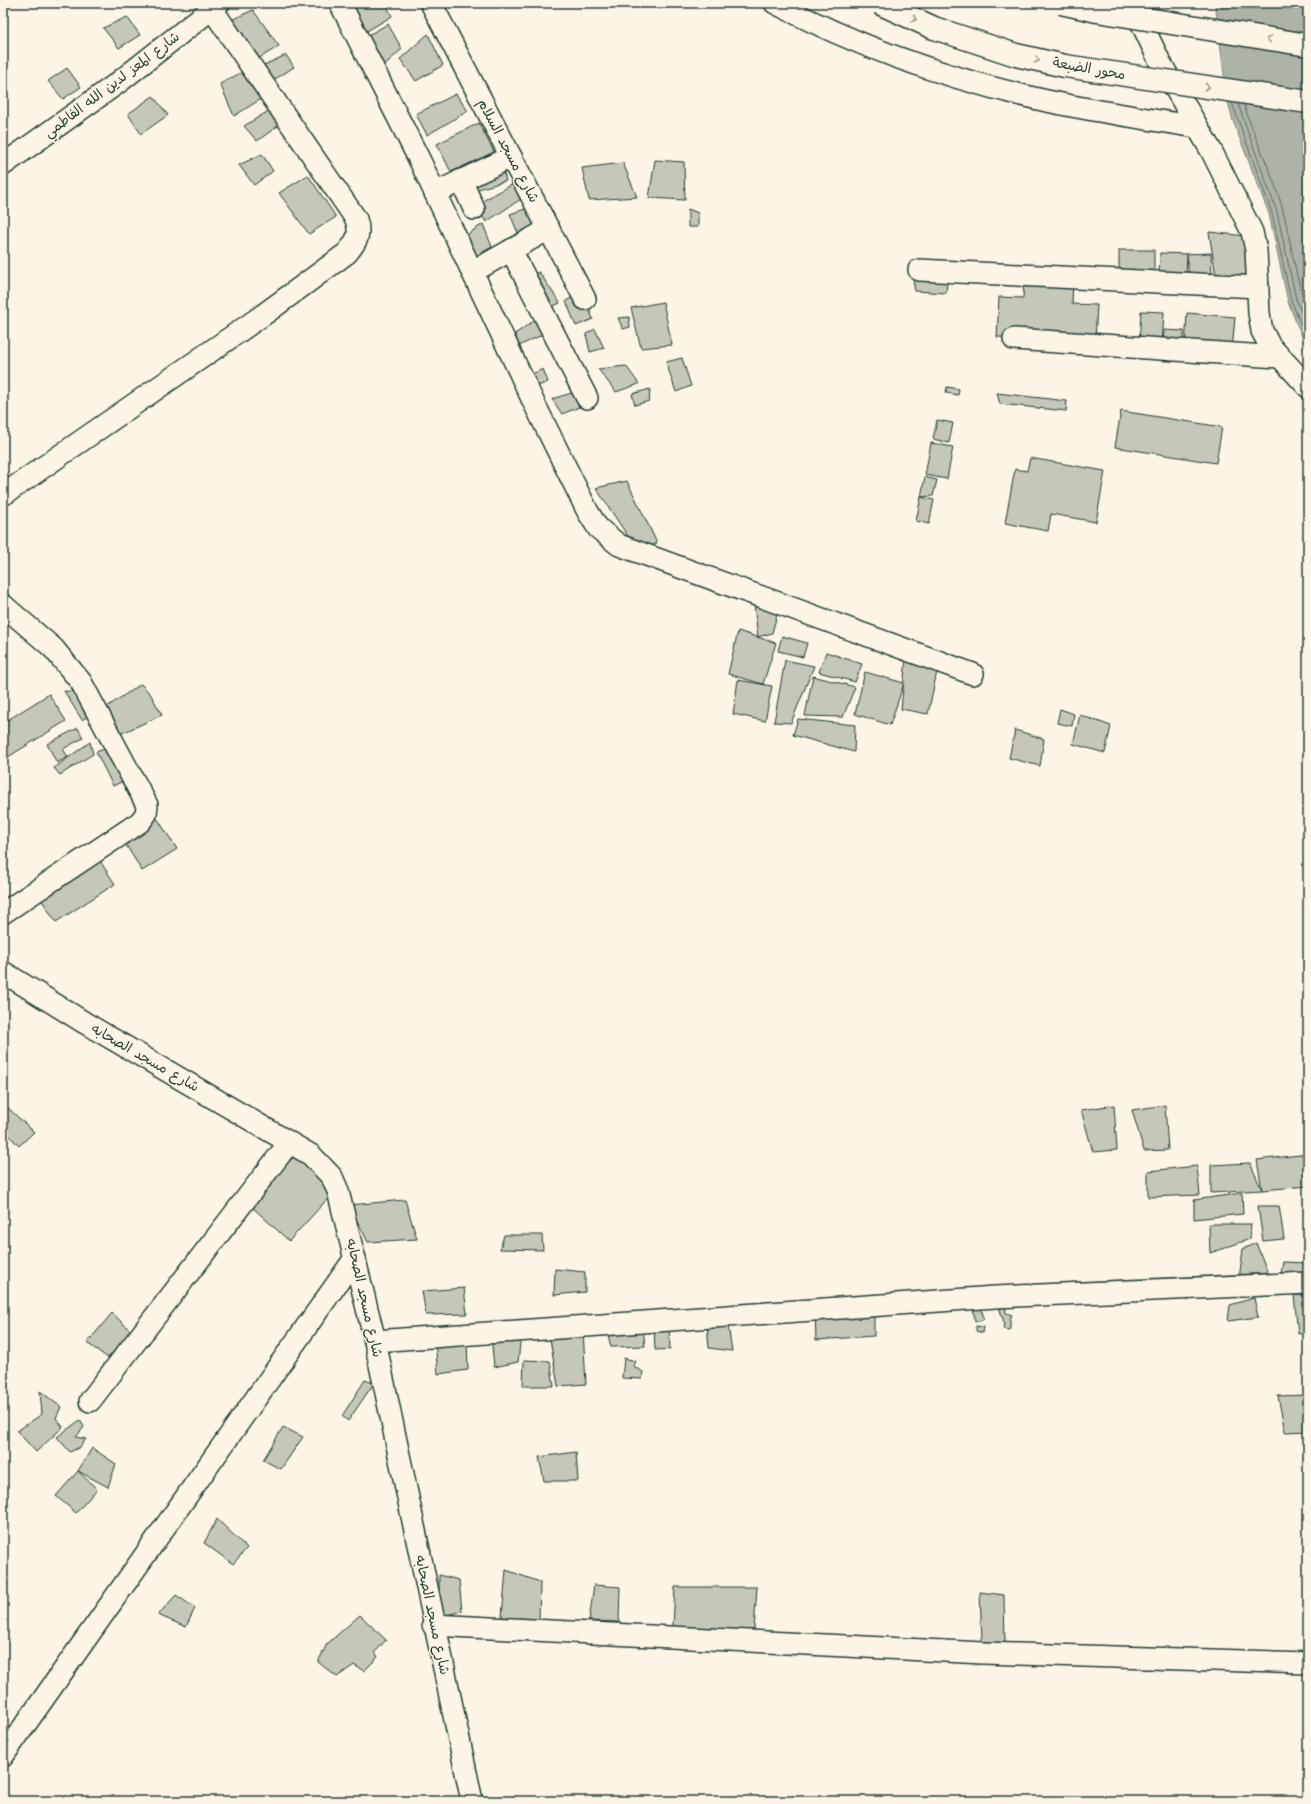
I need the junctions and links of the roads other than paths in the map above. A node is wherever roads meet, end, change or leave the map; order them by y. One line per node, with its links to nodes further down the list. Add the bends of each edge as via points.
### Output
1 (340, 3): 14 (street)
2 (431, 3): 11 (street, شارع مسجد السلام)
3 (774, 3): 10 (street, via 816,25 891,56 966,81 1040,100)
4 (879, 3): 9 (highway, محور الضبعة, one-way to 9, bridge, via 934,28 1016,55 1058,65)
5 (1061, 3): 8 (highway, one-way to 5, bridge)
6 (1132, 3): 10 (street, via 1160,62)
7 (216, 6): 12 (street, شارع المعز لدين الله الفاطمي, via 119,82); 26 (street, via 356,219 359,229 356,242 347,253 263,315)
8 (1308, 45)
9 (1308, 102)
10 (1197, 127): 20 (street, via 1252,232 1256,250)
11 (512, 157): 13 (street); 16 (street, شارع مسجد السلام)
12 (3, 165)
13 (461, 180): 14 (street); 15 (street)
14 (435, 193): 19 (street)
15 (474, 209)
16 (549, 229): 17 (street); 21 (street, شارع مسجد السلام)
17 (511, 250): 19 (street); 25 (street)
18 (919, 270): 20 (street)
19 (472, 272): 28 (street, via 588,512 608,538 619,545)
20 (1258, 287): 23 (street, via 1258,313 1262,331)
21 (585, 299)
22 (1014, 339): 23 (street)
23 (1280, 357): 24 (street)
24 (1308, 387)
25 (587, 398)
26 (3, 495)
27 (3, 605): 29 (street, via 53,648 80,682 147,805 146,814 140,822)
28 (973, 674)
29 (3, 913)
30 (3, 972): 31 (street, شارع مسجد الصحابه)
31 (289, 1143): 32 (street, شارع مسجد الصحابه, via 310,1155 332,1177); 35 (street)
32 (355, 1258): 34 (street, شارع مسجد الصحابه); 38 (street)
33 (1308, 1283): 34 (street, via 994,1298)
34 (375, 1341): 36 (street, شارع مسجد الصحابه)
35 (90, 1401)
36 (433, 1625): 37 (street, via 983,1653); 39 (street, شارع مسجد الصحابه)
37 (1308, 1663)
38 (3, 1756)
39 (472, 1801)

